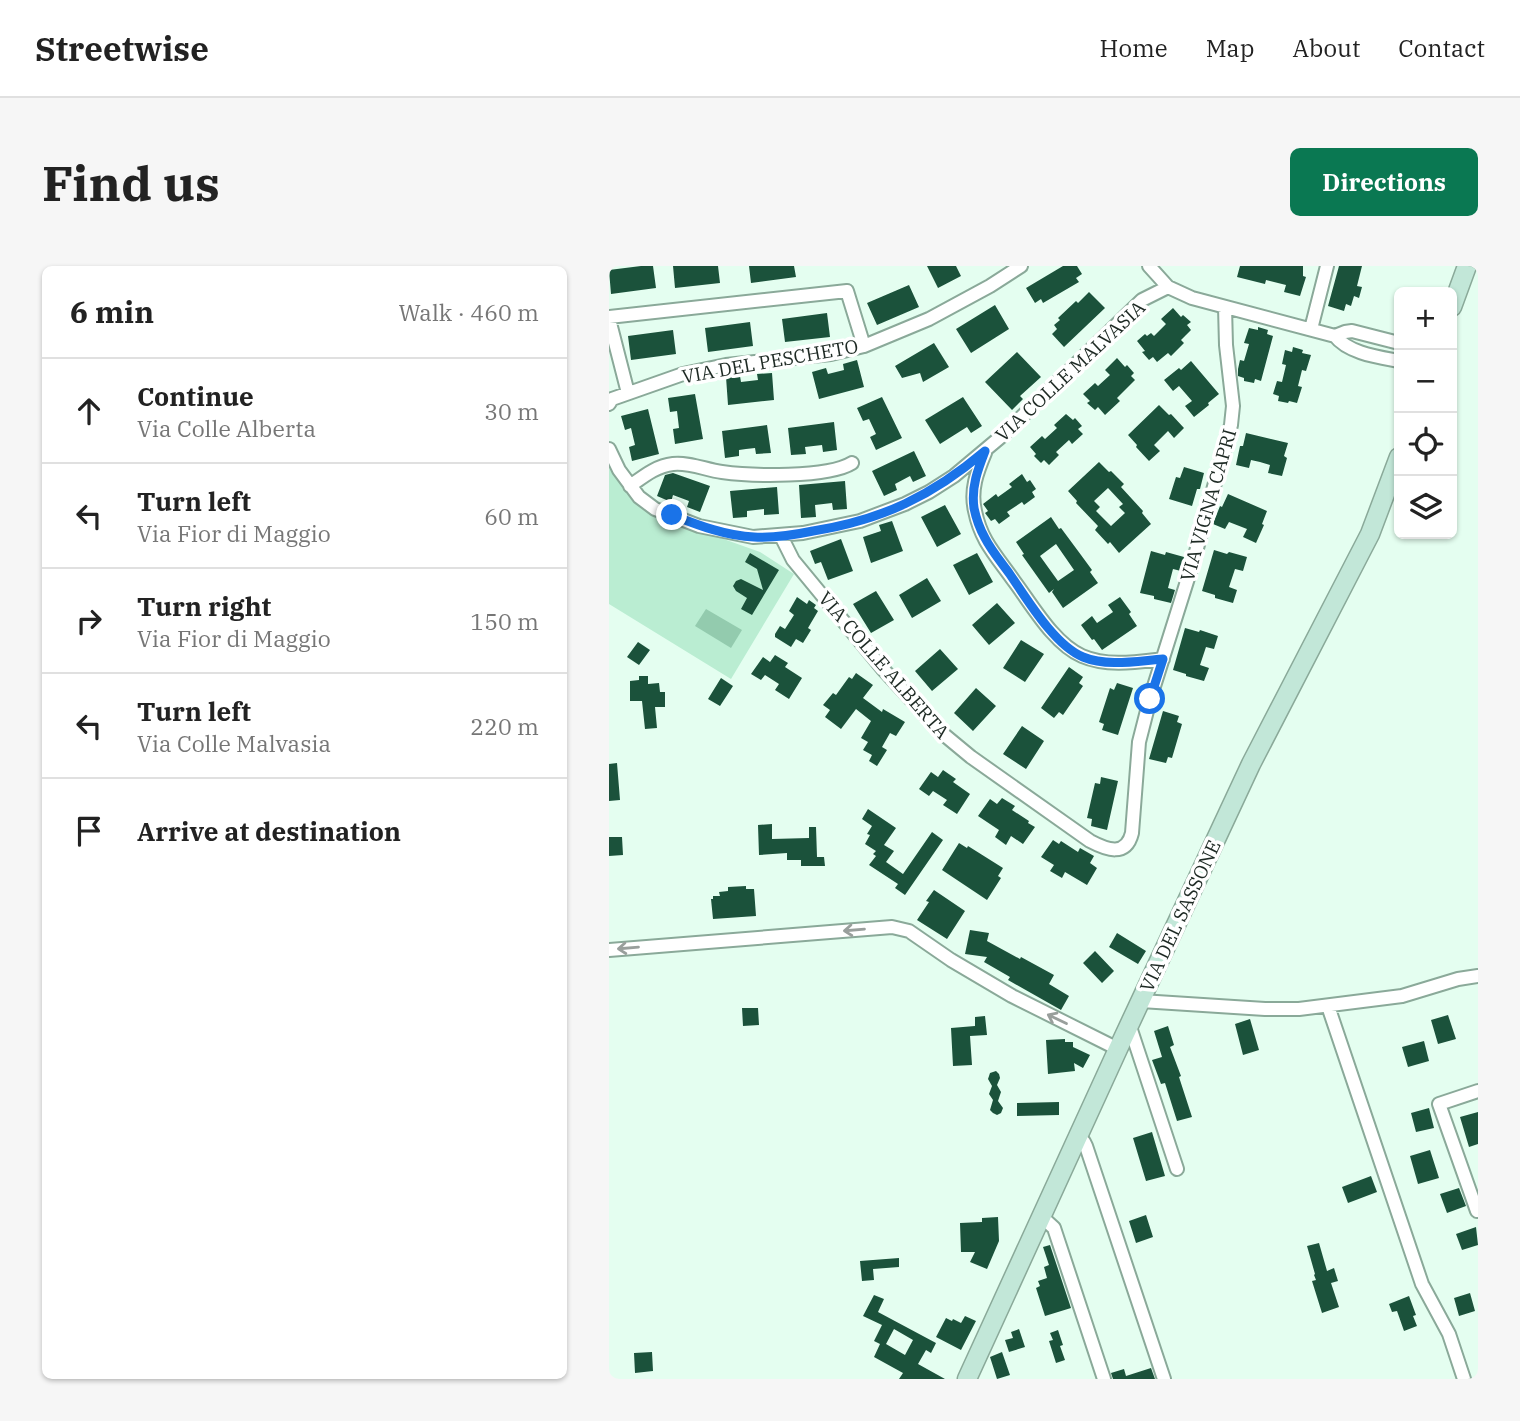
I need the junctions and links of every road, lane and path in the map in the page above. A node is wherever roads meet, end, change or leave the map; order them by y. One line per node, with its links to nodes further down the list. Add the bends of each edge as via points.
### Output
1 (1021, 266): 12 (street, VIA DEL PESCHETO, via 929,319)
2 (1149, 266): 5 (street)
3 (1327, 266): 9 (street)
4 (1467, 266): 6 (main road)
5 (1168, 287): 7 (street); 17 (street, VIA COLLE MALVASIA, via 1142,300)
6 (1457, 293)
7 (1225, 307): 9 (street); 22 (street, VIA VIGNA CAPRI, via 1231,425)
8 (609, 318): 12 (street, via 847,291); 14 (street)
9 (1311, 329): 10 (street)
10 (1335, 336): 11 (street, via 1352,331); 13 (street, via 1349,348)
11 (1394, 342)
12 (864, 346): 14 (street, VIA DEL PESCHETO, via 831,355 726,365)
13 (1394, 360)
14 (628, 393): 15 (street)
15 (609, 404)
16 (609, 449): 20 (street, VIA COLLE MALVASIA)
17 (985, 451): 21 (street, VIA COLLE MALVASIA, via 941,485 879,515); 22 (street, via 974,484 978,524 1062,643 1095,660)
18 (852, 463): 20 (street, via 770,475 675,464 653,470)
19 (1394, 470): 25 (main road, VIA DEL SASSONE, via 1370,534 1251,764)
20 (630, 486): 21 (street, VIA COLLE MALVASIA, via 655,509 699,526 753,537)
21 (781, 536): 22 (street, VIA COLLE ALBERTA, via 793,561 942,733 1102,847 1121,849 1130,840 1139,741)
22 (1163, 659)
23 (609, 950): 28 (street, one-way to 23, via 1012,996 901,928)
24 (1477, 978): 26 (street, via 1402,996)
25 (1141, 1001): 26 (street, via 1265,1010); 27 (main road, VIA DEL SASSONE)
26 (1328, 1006): 37 (street, via 1422,1284 1449,1334)
27 (1129, 1024): 28 (main road, VIA DEL SASSONE); 31 (street)
28 (1118, 1049): 30 (main road, VIA DEL SASSONE)
29 (1478, 1091): 32 (street, via 1439,1104)
30 (1078, 1138): 33 (main road, VIA DEL SASSONE); 36 (street, via 1086,1146)
31 (1177, 1169)
32 (1477, 1211)
33 (1042, 1217): 34 (main road, VIA DEL SASSONE); 35 (street, via 1054,1228)
34 (967, 1379)
35 (1104, 1379)
36 (1164, 1379)
37 (1464, 1379)

